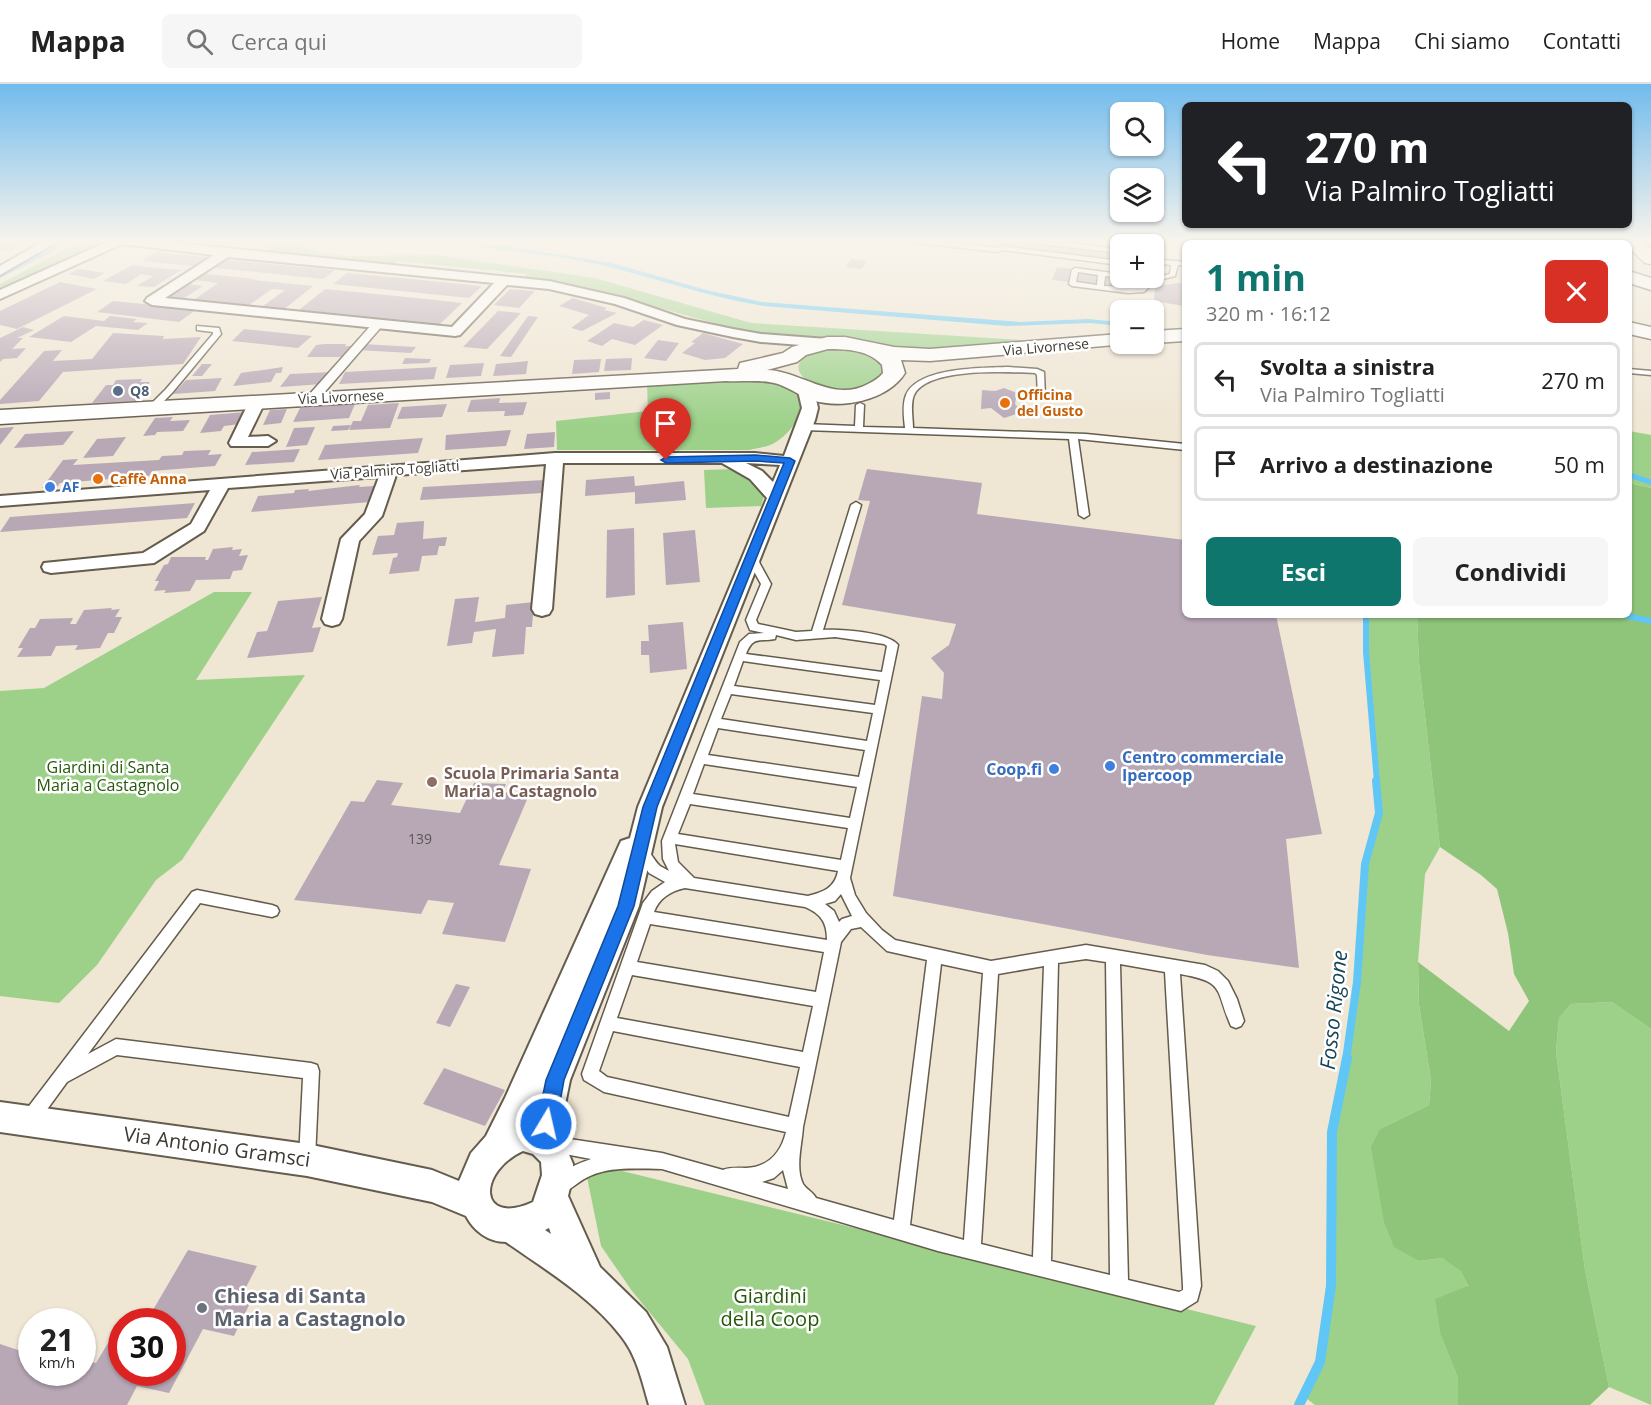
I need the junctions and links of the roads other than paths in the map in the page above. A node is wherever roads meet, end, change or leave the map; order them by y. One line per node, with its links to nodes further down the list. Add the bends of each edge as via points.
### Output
1 (158, 302): 4 (street)
2 (484, 302): 4 (street, via 455,332)
3 (621, 302): 7 (street, via 682,322)
4 (378, 324): 24 (street)
5 (200, 328): 27 (lane, via 216,330 217,334)
6 (1632, 329): 10 (main road)
7 (733, 333): 13 (street); 14 (street)
8 (1182, 334): 11 (main road)
9 (1632, 334): 10 (main road)
10 (1651, 334)
11 (1164, 337)
12 (1110, 341): 16 (main road, Via Livornese)
13 (827, 343): 15 (main road, Via Livornese); 21 (main road, Via Livornese, via 806,349)
14 (762, 344): 17 (street, via 764,356); 21 (street)
15 (877, 350): 16 (main road, Via Livornese, via 930,355); 19 (main road, via 893,364)
16 (972, 353): 19 (main road, Via Livornese, via 929,360)
17 (737, 370): 21 (main road, Via Livornese); 22 (main road, Via Livornese)
18 (1632, 371): 20 (lane)
19 (894, 373): 25 (main road, Via Livornese, via 880,388)
20 (1651, 373)
21 (795, 376): 22 (main road, Via Livornese); 25 (main road, Via Livornese, via 835,397); 29 (street, via 810,408)
22 (683, 377): 24 (main road, Via Livornese)
23 (1042, 396): 31 (lane, via 1041,374 1037,371 980,371 927,379 910,395)
24 (312, 399): 26 (main road, Via Livornese)
25 (855, 400): 29 (street, via 827,405); 30 (lane)
26 (257, 402): 27 (main road, Via Livornese); 33 (street, via 237,443)
27 (152, 408): 28 (main road, Via Livornese)
28 (0, 417)
29 (803, 429): 30 (lane); 36 (street, via 766,453); 37 (street)
30 (859, 429): 31 (lane)
31 (909, 431): 32 (lane)
32 (1073, 437): 34 (lane); 43 (lane)
33 (268, 441)
34 (1182, 447)
35 (555, 458): 36 (street, Via Palmiro Togliatti); 38 (street, Via Palmiro Togliatti); 46 (street)
36 (726, 460): 37 (street); 40 (street, via 758,474)
37 (788, 465): 40 (street)
38 (389, 471): 39 (street, Via Palmiro Togliatti); 47 (street, via 373,516 350,539)
39 (222, 484): 41 (street, Via Palmiro Togliatti); 45 (street, via 198,527 147,559)
40 (775, 497): 44 (street)
41 (0, 501)
42 (856, 505): 48 (lane)
43 (1084, 515)
44 (752, 553): 49 (lane, via 765,584 751,624 758,629); 61 (street)
45 (51, 567)
46 (542, 609)
47 (332, 619)
48 (816, 634): 49 (lane); 51 (lane, via 835,633 890,643 893,648)
49 (796, 636): 50 (lane, via 753,637 745,642)
50 (740, 657): 51 (lane); 52 (lane)
51 (887, 677): 53 (lane)
52 (728, 689): 53 (lane); 54 (lane)
53 (880, 710): 55 (lane)
54 (715, 723): 55 (lane); 56 (lane)
55 (872, 746): 57 (lane)
56 (701, 759): 57 (lane); 58 (lane)
57 (864, 783): 59 (lane)
58 (686, 798): 59 (lane); 60 (lane)
59 (856, 824): 62 (lane)
60 (671, 838): 62 (lane); 63 (lane, via 668,851 676,870)
61 (638, 841): 63 (lane, via 654,869 672,880); 82 (street, via 626,906 555,1080 546,1124); 83 (street, via 608,894 529,1083)
62 (845, 873): 64 (lane, via 838,890 830,897); 67 (lane, via 848,894)
63 (694, 884): 64 (lane); 66 (lane, via 677,883 662,891 650,903)
64 (802, 901): 68 (lane, via 831,916)
65 (272, 910): 79 (lane, via 198,897)
66 (645, 917): 68 (lane); 72 (lane)
67 (864, 920): 68 (lane, via 847,923); 70 (lane, via 876,936 892,946)
68 (833, 943): 75 (lane)
69 (1113, 956): 71 (lane, via 1077,952); 74 (lane); 95 (lane)
70 (935, 957): 73 (lane); 91 (lane)
71 (1051, 957): 73 (lane); 93 (lane)
72 (627, 967): 75 (lane); 77 (lane)
73 (991, 968): 92 (lane)
74 (1172, 968): 76 (lane, via 1205,972 1219,980 1227,989); 95 (lane, via 1191,1295 1181,1302 1172,1301)
75 (822, 1000): 78 (lane)
76 (1236, 1021)
77 (607, 1023): 78 (lane); 81 (lane, via 590,1068 594,1079)
78 (808, 1060): 81 (lane)
79 (59, 1078): 80 (lane); 84 (lane, via 116,1047 311,1071)
80 (14, 1119): 84 (street, Via Antonio Gramsci)
81 (795, 1126): 86 (lane, via 788,1151 772,1170 757,1177); 89 (lane, via 792,1180 805,1199)
82 (547, 1144): 83 (street, via 522,1136); 85 (lane); 88 (street, via 559,1167)
83 (498, 1145): 87 (street, via 488,1154)
84 (307, 1160): 87 (street, Via Antonio Gramsci)
85 (662, 1161): 86 (lane); 88 (lane, via 617,1160 595,1165 572,1174)
86 (707, 1174): 89 (lane)
87 (474, 1191): 90 (street, via 480,1214 499,1226)
88 (553, 1195): 90 (street, via 544,1213); 94 (street)
89 (835, 1211): 91 (lane)
90 (513, 1227): 94 (street)
91 (901, 1231): 92 (lane)
92 (972, 1250): 93 (lane)
93 (1042, 1268): 95 (lane)
94 (588, 1279): 96 (street, via 634,1324 654,1360)
95 (1119, 1287)
96 (667, 1405)

